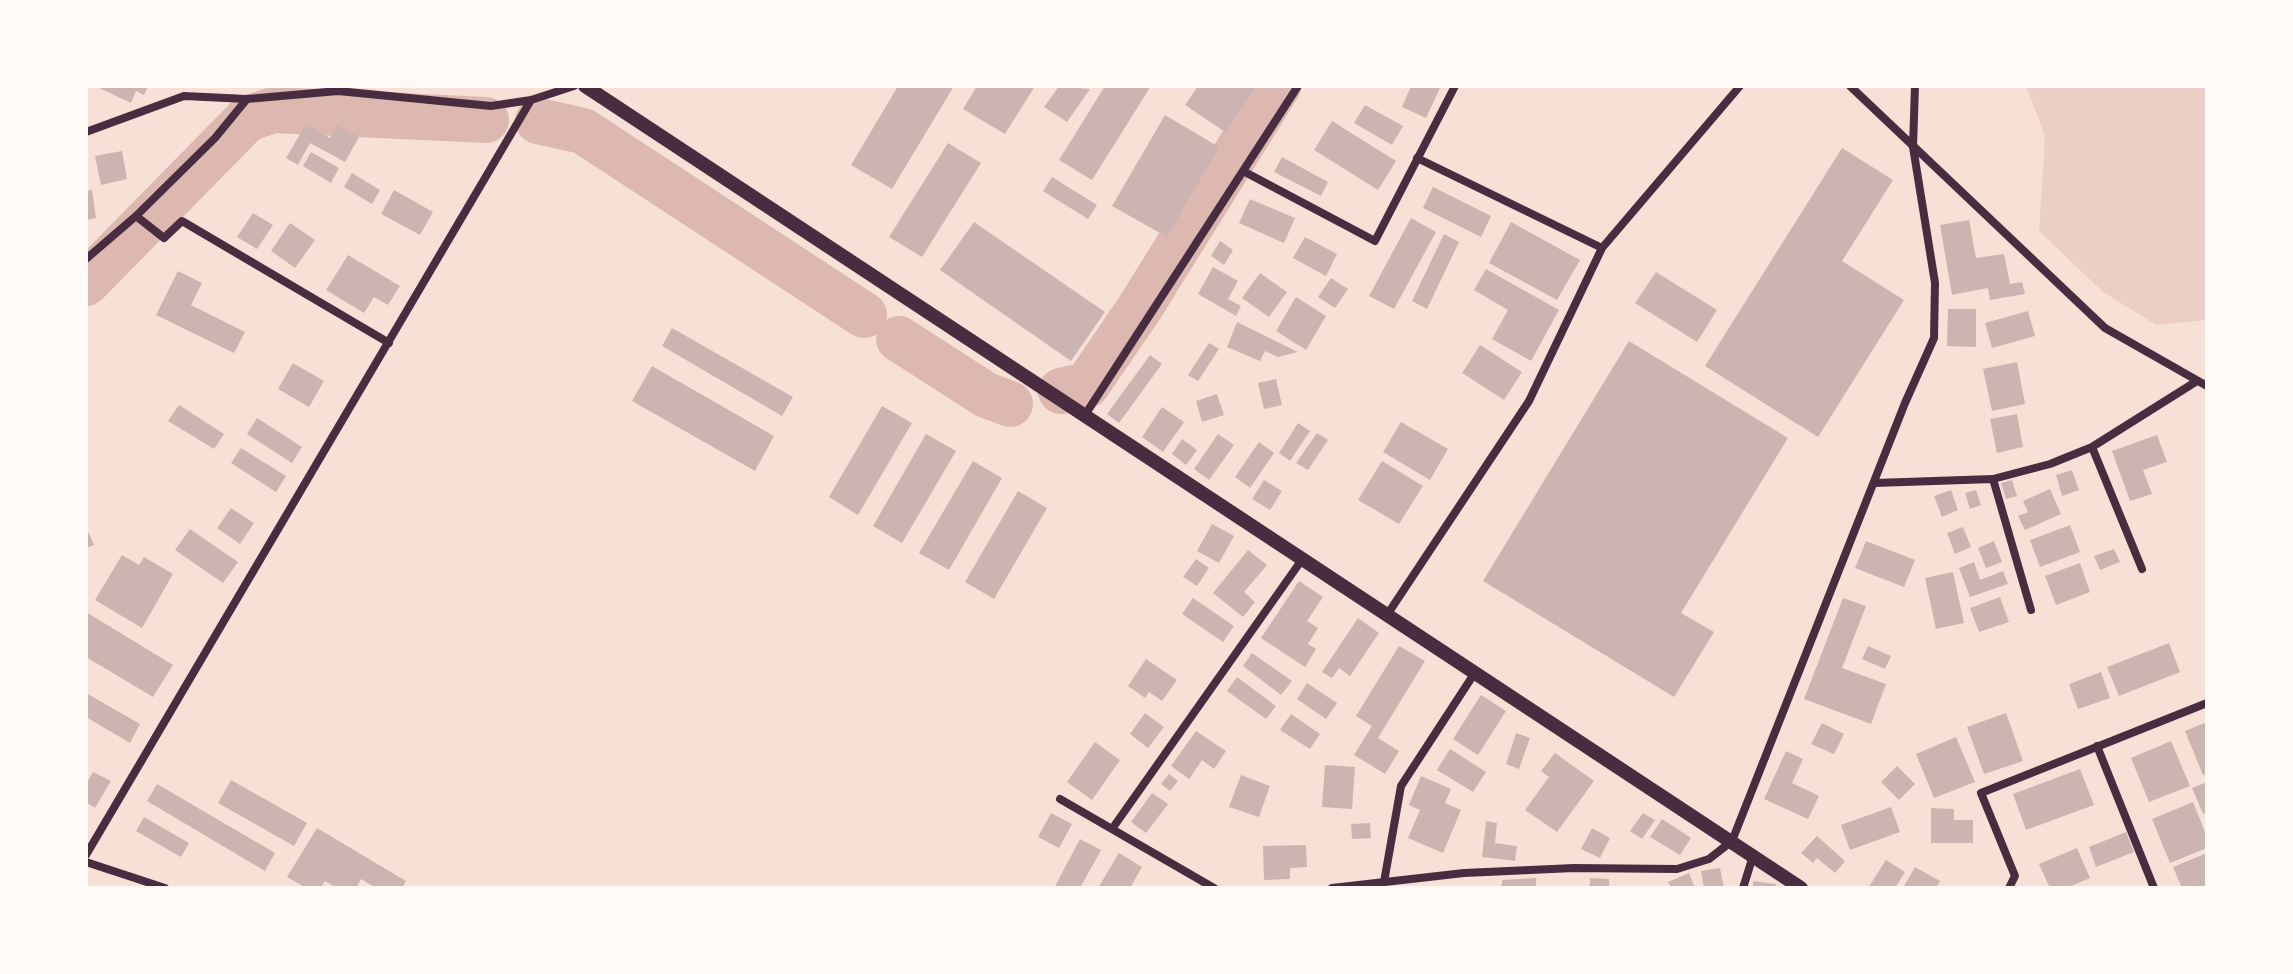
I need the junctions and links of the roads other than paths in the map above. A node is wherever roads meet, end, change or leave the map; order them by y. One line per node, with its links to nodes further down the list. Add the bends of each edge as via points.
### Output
1 (189, 86): 9 (street)
2 (574, 86): 11 (street)
3 (585, 86): 22 (street)
4 (1298, 86): 15 (street)
5 (1455, 86): 14 (street)
6 (1740, 86): 17 (street)
7 (1850, 86): 13 (street)
8 (1915, 86): 13 (street)
9 (184, 96): 10 (street); 12 (street)
10 (247, 99): 11 (street, via 338,91 491,106); 16 (street)
11 (531, 100): 19 (street)
12 (86, 132)
13 (1913, 147): 20 (street, via 2105,328); 25 (street, via 1935,283 1934,338)
14 (1417, 158): 15 (street, via 1375,241); 17 (street)
15 (1243, 171): 22 (street)
16 (136, 216): 18 (street); 19 (street, via 164,238 182,221)
17 (1602, 248): 29 (street, via 1529,401)
18 (86, 259)
19 (389, 343): 36 (street)
20 (2197, 381): 21 (street); 23 (street)
21 (2207, 386)
22 (1085, 415): 26 (street)
23 (2092, 447): 24 (street); 27 (street)
24 (1993, 479): 25 (street); 28 (street)
25 (1875, 483): 35 (street)
26 (1301, 561): 29 (street); 34 (street)
27 (2142, 569)
28 (2031, 610)
29 (1386, 617): 30 (street)
30 (1474, 674): 35 (street); 39 (street, via 1401,786)
31 (2207, 703): 32 (street)
32 (2097, 746): 45 (street, via 1981,793 2015,876); 46 (street)
33 (1060, 799): 34 (street)
34 (1112, 829): 41 (street)
35 (1732, 841): 37 (street); 39 (street, via 1709,859 1677,869 1574,868)
36 (86, 855)
37 (1753, 855): 43 (street); 44 (street)
38 (86, 862): 40 (street)
39 (1384, 882): 42 (street)
40 (165, 888)
41 (1214, 888)
42 (1332, 888)
43 (1743, 888)
44 (1801, 888)
45 (2009, 888)
46 (2154, 888)

